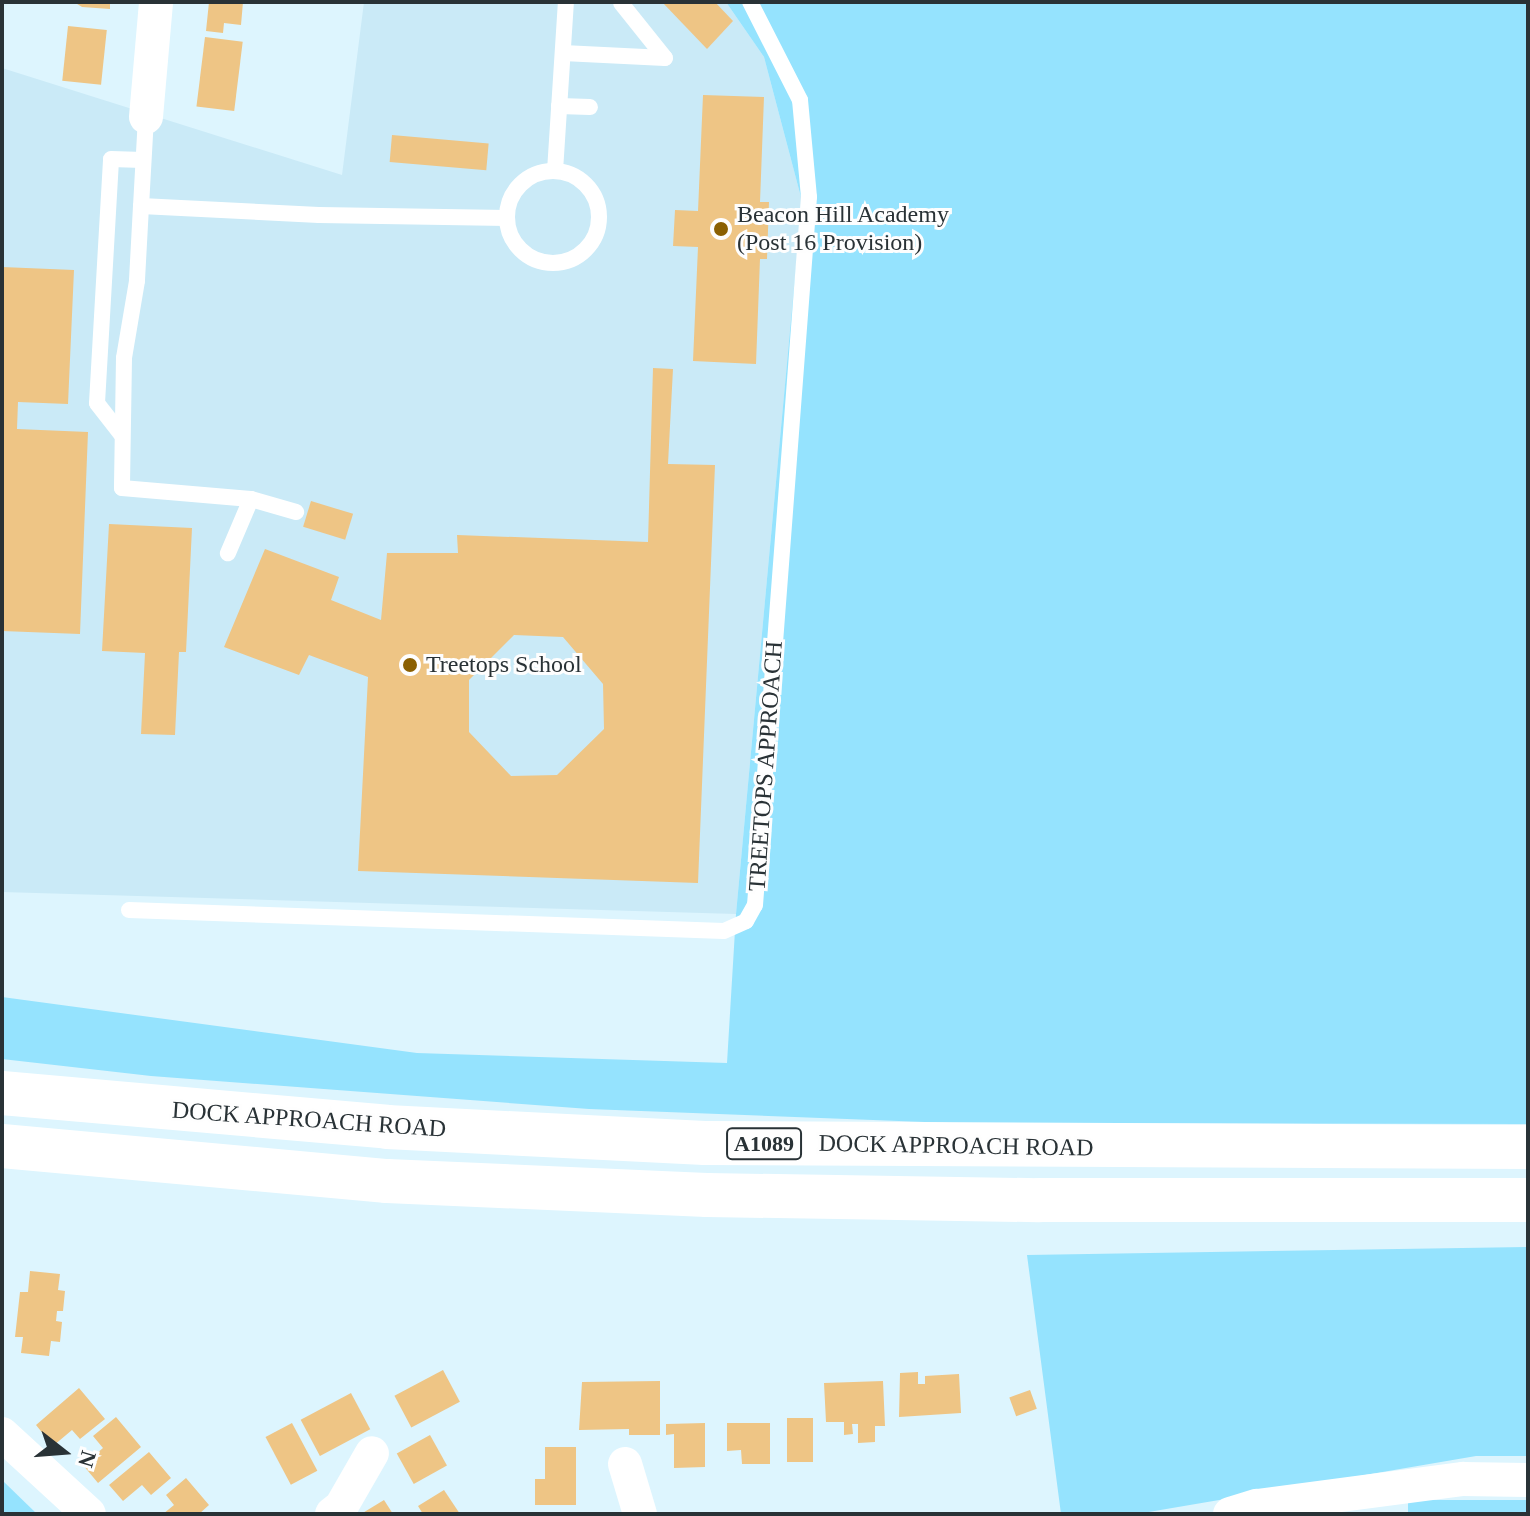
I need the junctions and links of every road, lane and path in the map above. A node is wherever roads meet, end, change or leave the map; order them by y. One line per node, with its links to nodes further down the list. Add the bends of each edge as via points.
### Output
1 (156, 2): 8 (street)
2 (566, 2): 5 (lane)
3 (750, 2): 17 (lane, TREETOPS APPROACH, via 800,100 809,197 755,905 746,921 724,931)
4 (621, 3): 5 (lane, via 665,58)
5 (563, 53): 6 (lane)
6 (559, 106): 7 (lane); 10 (lane)
7 (590, 107)
8 (146, 117): 9 (lane)
9 (143, 160): 11 (lane); 13 (lane, via 111,159 97,403)
10 (555, 171): 12 (lane, via 540,172 516,189); 12 (lane, via 569,174 592,193 598,222 589,254 545,267 517,246)
11 (141, 206): 12 (lane); 13 (lane)
12 (507, 218)
13 (121, 434): 14 (lane, via 122,488)
14 (251, 499): 15 (lane); 16 (lane)
15 (296, 512)
16 (228, 553)
17 (129, 910)
18 (2, 1093): 20 (highway, DOCK APPROACH ROAD / A1089, via 387,1127 705,1143)
19 (2, 1146): 21 (highway, A1089, via 387,1181 707,1195)
20 (1528, 1147)
21 (1528, 1200)
22 (2, 1434): 26 (street)
23 (372, 1453): 27 (street)
24 (625, 1464): 28 (street)
25 (1528, 1480): 29 (street, via 1463,1479)
26 (89, 1514)
27 (332, 1514)
28 (640, 1514)
29 (1230, 1514)

